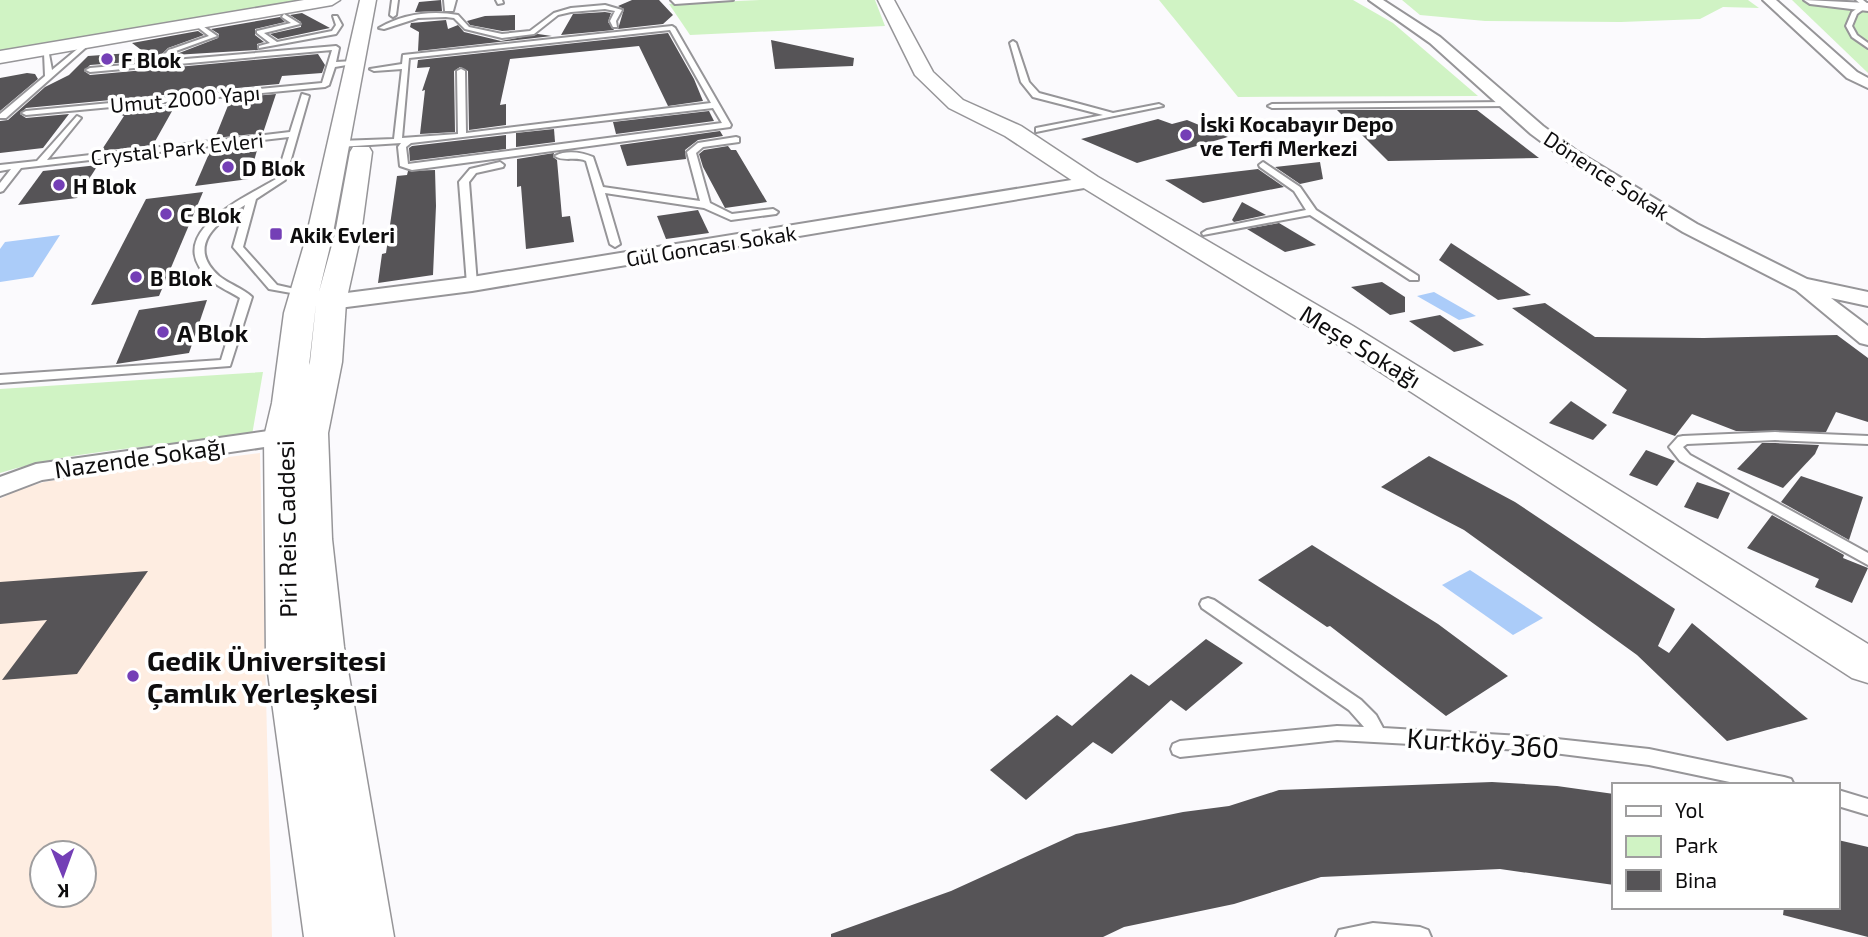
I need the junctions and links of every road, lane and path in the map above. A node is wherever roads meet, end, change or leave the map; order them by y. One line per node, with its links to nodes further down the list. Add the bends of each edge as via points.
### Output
1 (619, 0): 11 (lane)
2 (674, 0): 3 (lane)
3 (730, 0)
4 (886, 0): 48 (street, Meşe Sokağı, via 925,75 945,96 1013,131)
5 (906, 0): 38 (street, Meşe Sokağı, via 941,57 968,90 989,107)
6 (1375, 0): 30 (street, Dönence Sokak, via 1435,40)
7 (1769, 0): 28 (street)
8 (1810, 0): 10 (street)
9 (559, 3): 14 (lane, via 559,10)
10 (1864, 4): 21 (lane, via 1849,26)
11 (605, 8): 14 (lane); 17 (lane, via 619,10)
12 (334, 9): 16 (street); 20 (lane, via 340,25 334,33)
13 (385, 9): 14 (lane, via 411,16 456,16 467,28 488,34 532,33); 24 (street, Piri Reis Caddesi)
14 (566, 11)
15 (284, 16): 20 (lane, via 297,24 259,32)
16 (197, 24): 18 (street); 20 (lane, via 214,36 171,51 163,60)
17 (615, 26)
18 (89, 42): 23 (street); 27 (lane)
19 (1013, 43): 36 (lane, via 1025,82 1036,94)
20 (275, 44)
21 (1868, 46)
22 (47, 54): 27 (lane)
23 (0, 57)
24 (366, 66): 25 (lane, Umut 2000 Yapı, via 336,48); 31 (lane, via 405,56 671,28); 34 (lane, Umut 2000 Yapı, via 324,85); 43 (street, Piri Reis Caddesi)
25 (90, 70)
26 (461, 71): 40 (lane)
27 (49, 77): 35 (lane)
28 (1868, 84)
29 (305, 96): 39 (lane, Crystal Park Evleri)
30 (1507, 104): 33 (lane); 59 (street, Dönence Sokak, via 1572,156 1690,228)
31 (716, 105): 40 (lane); 41 (lane, via 727,125 415,167 404,166 402,147)
32 (1159, 106): 36 (lane)
33 (1272, 106)
34 (26, 113)
35 (3, 116)
36 (1113, 116): 38 (lane)
37 (77, 118): 44 (lane)
38 (1039, 130): 55 (street, Meşe Sokağı)
39 (295, 134): 44 (lane, Crystal Park Evleri); 51 (lane, Crystal Park Evleri, via 280,180)
40 (462, 135): 41 (lane)
41 (409, 140): 43 (lane)
42 (736, 140): 52 (lane, via 701,145 691,152)
43 (367, 141): 60 (street, Piri Reis Caddesi, via 348,234)
44 (40, 163): 46 (lane, Crystal Park Evleri)
45 (1264, 165): 54 (lane, via 1297,189)
46 (18, 166): 47 (lane, Crystal Park Evleri); 49 (lane)
47 (0, 168)
48 (1090, 183): 58 (street, Gül Goncası Sokak); 70 (street, Meşe Sokağı, via 1342,333)
49 (0, 189)
50 (599, 189): 52 (lane); 56 (lane); 58 (lane, via 590,159 580,155 473,171 464,182)
51 (252, 198): 60 (lane, via 238,247 273,287); 63 (lane, Crystal Park Evleri, via 207,226 199,246 203,265 246,297 226,363)
52 (706, 205): 53 (lane, via 731,217)
53 (773, 212)
54 (1312, 212): 55 (lane); 57 (lane)
55 (1207, 233): 69 (street, Meşe Sokağı)
56 (615, 244)
57 (1413, 278)
58 (472, 284): 60 (street, Gül Goncası Sokak)
59 (1800, 284): 61 (street, Dönence Sokak); 62 (street)
60 (317, 298): 64 (street, Piri Reis Caddesi, via 299,313); 77 (street, Piri Reis Caddesi, via 326,362 310,433 312,539 324,661)
61 (1868, 299)
62 (1868, 338)
63 (0, 379)
64 (282, 437): 66 (street, Nazende Sokağı, via 36,472); 76 (street, Piri Reis Caddesi, via 289,658)
65 (1868, 440): 67 (lane, via 1721,437 1683,440 1676,447 1685,458)
66 (0, 487)
67 (1868, 560)
68 (1208, 604): 71 (lane, via 1349,701 1370,720)
69 (1868, 639)
70 (1868, 666)
71 (1377, 736): 72 (lane, Kurtköy 360, via 1337,733); 73 (lane, Kurtköy 360, via 1538,744 1649,757)
72 (1180, 749)
73 (1774, 783)
74 (1840, 800): 75 (lane)
75 (1868, 807)
76 (333, 937)
77 (365, 937)
78 (1347, 937): 79 (lane, via 1373,933)
79 (1420, 937)

